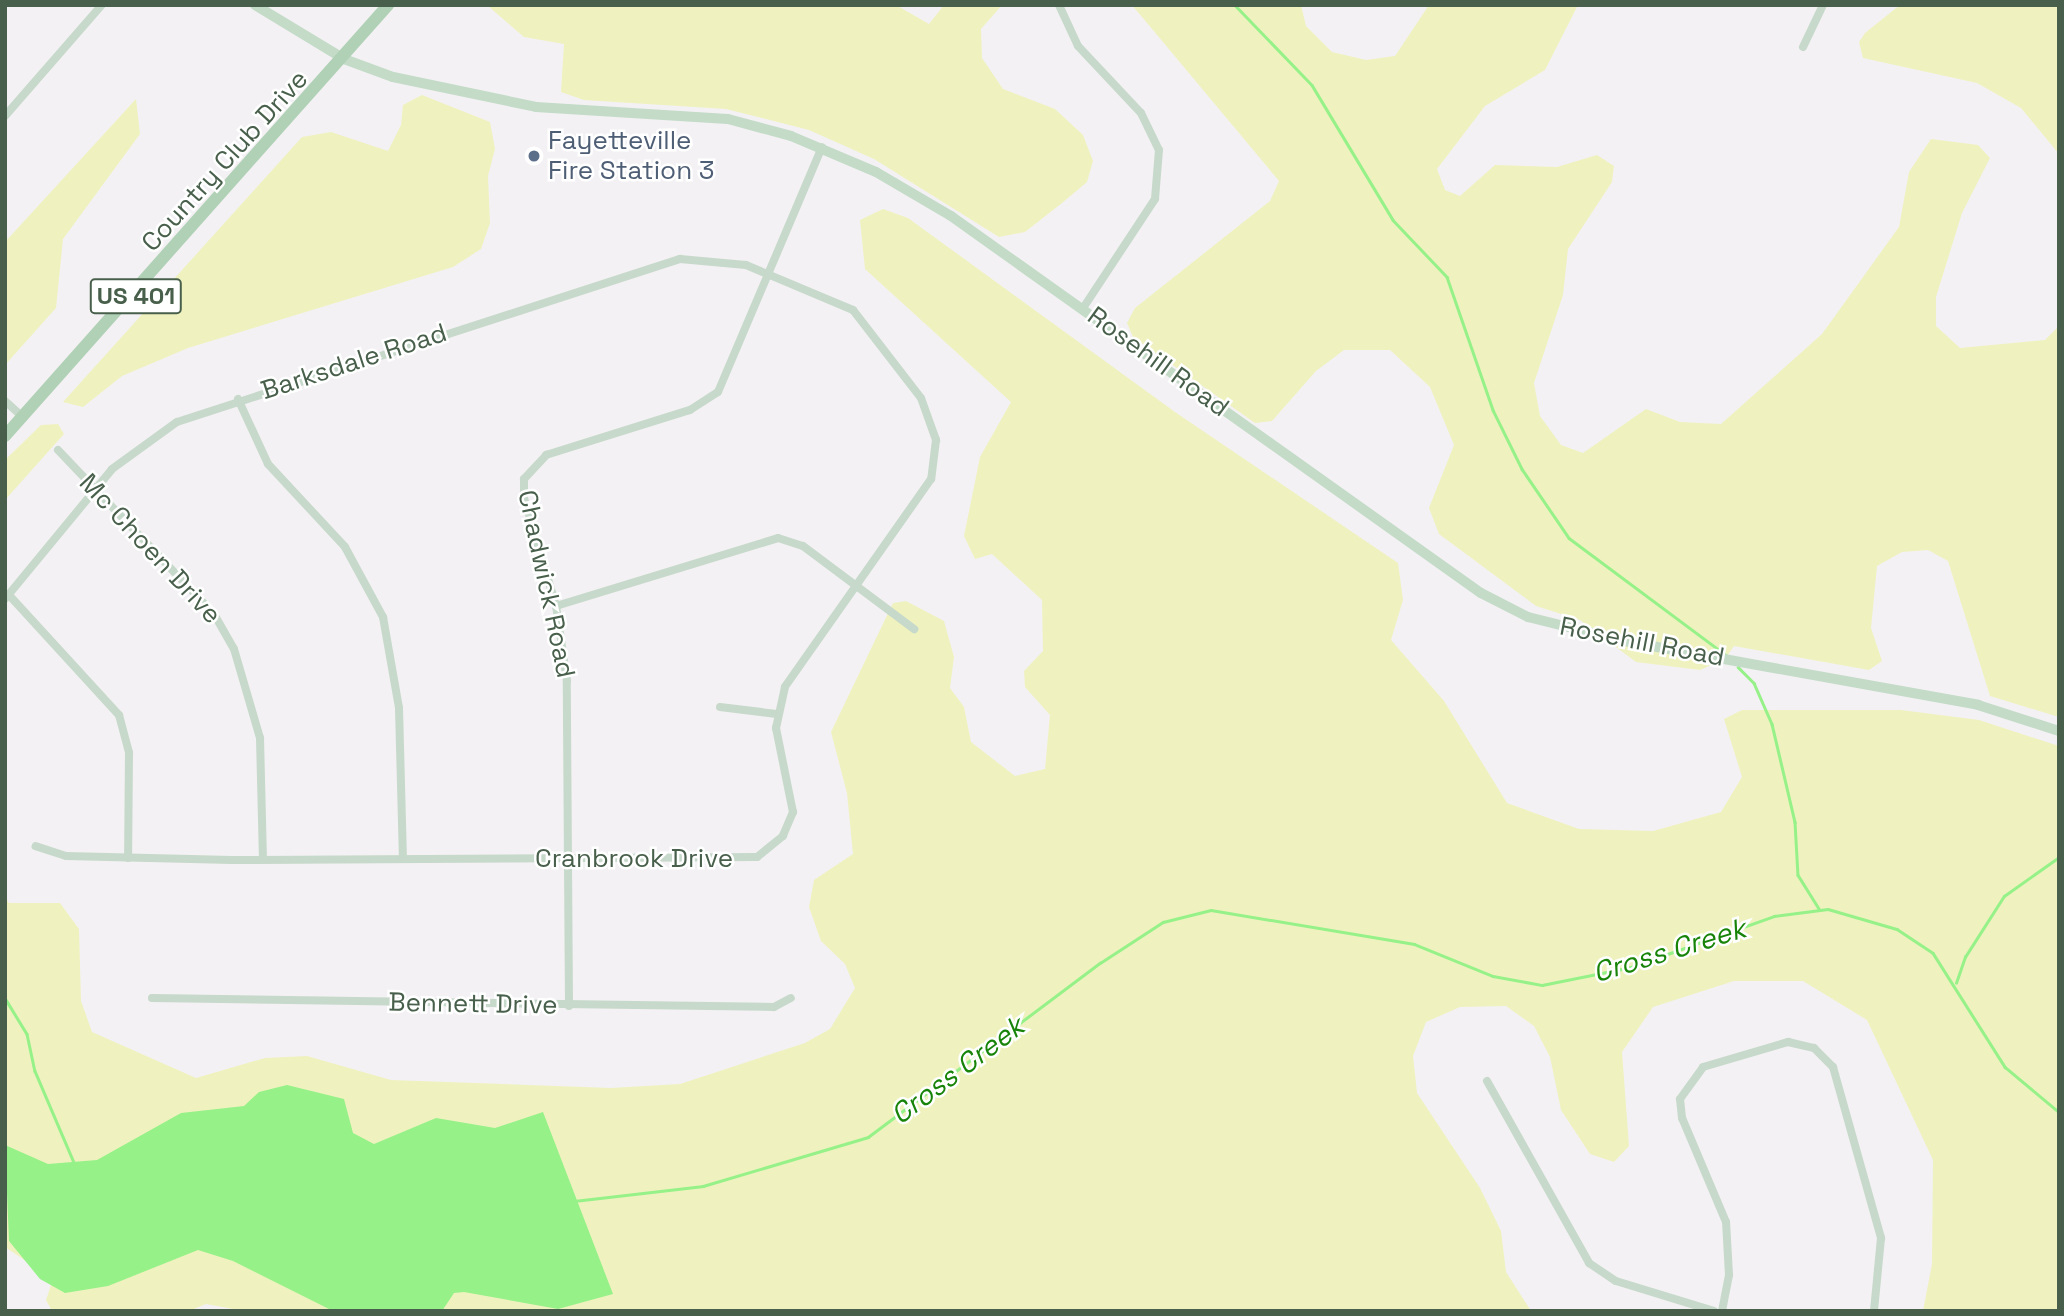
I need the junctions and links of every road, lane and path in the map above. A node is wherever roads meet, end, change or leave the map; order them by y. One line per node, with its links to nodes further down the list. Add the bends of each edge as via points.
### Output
1 (102, 5): 8 (street)
2 (255, 5): 7 (main road, Rosehill Road)
3 (388, 5): 7 (main road, Country Club Drive / US 401)
4 (1059, 5): 11 (street, via 1079,46 1141,113 1159,150 1155,199)
5 (1823, 5): 6 (street)
6 (1803, 47)
7 (344, 59): 9 (main road, Rosehill Road, via 471,98 728,119); 14 (main road, Country Club Drive / US 401)
8 (7, 112)
9 (822, 148): 10 (street, Chadwick Road); 11 (main road, Rosehill Road, via 940,209)
10 (771, 275): 12 (street, Barksdale Road, via 713,258 667,262); 18 (street, via 859,314 930,412 936,453 931,479); 20 (street, Chadwick Road, via 733,370 708,401 546,454 530,467 523,492)
11 (1083, 308): 24 (main road, Rosehill Road, via 1481,593 1528,617 1613,639 1979,705)
12 (238, 399): 17 (street, Barksdale Road, via 154,436); 26 (street, via 268,464 345,547 383,617 399,708)
13 (5, 401): 14 (street)
14 (24, 418): 15 (main road, Country Club Drive / US 401)
15 (5, 436)
16 (58, 450): 17 (street, Mc Choen Drive)
17 (94, 489): 19 (street, Barksdale Road); 28 (street, Mc Choen Drive, via 214,614 234,649 260,738)
18 (855, 585): 20 (street, via 797,543 771,538); 21 (street); 23 (street, via 797,663)
19 (7, 597): 27 (street, via 119,715 129,753)
20 (556, 606): 29 (street, Chadwick Road, via 571,738)
21 (914, 629)
22 (720, 707): 23 (street)
23 (777, 714): 29 (street, Cranbrook Drive, via 793,812 783,836 763,854 730,861)
24 (2059, 731)
25 (36, 846): 27 (street, Cranbrook Drive, via 66,856)
26 (403, 857): 28 (street, Cranbrook Drive); 29 (street, Cranbrook Drive)
27 (128, 858): 28 (street, Cranbrook Drive)
28 (263, 858)
29 (570, 859): 32 (street, Chadwick Road)
30 (152, 998): 32 (street, Bennett Drive)
31 (791, 998): 32 (street, Bennett Drive, via 774,1007)
32 (569, 1006)
33 (1487, 1081): 34 (street, via 1589,1263 1616,1281)
34 (1714, 1311)
35 (1722, 1311): 36 (street, via 1729,1275 1726,1222 1682,1118 1682,1092 1703,1067 1788,1042 1814,1048 1833,1067 1881,1238)
36 (1874, 1311)

